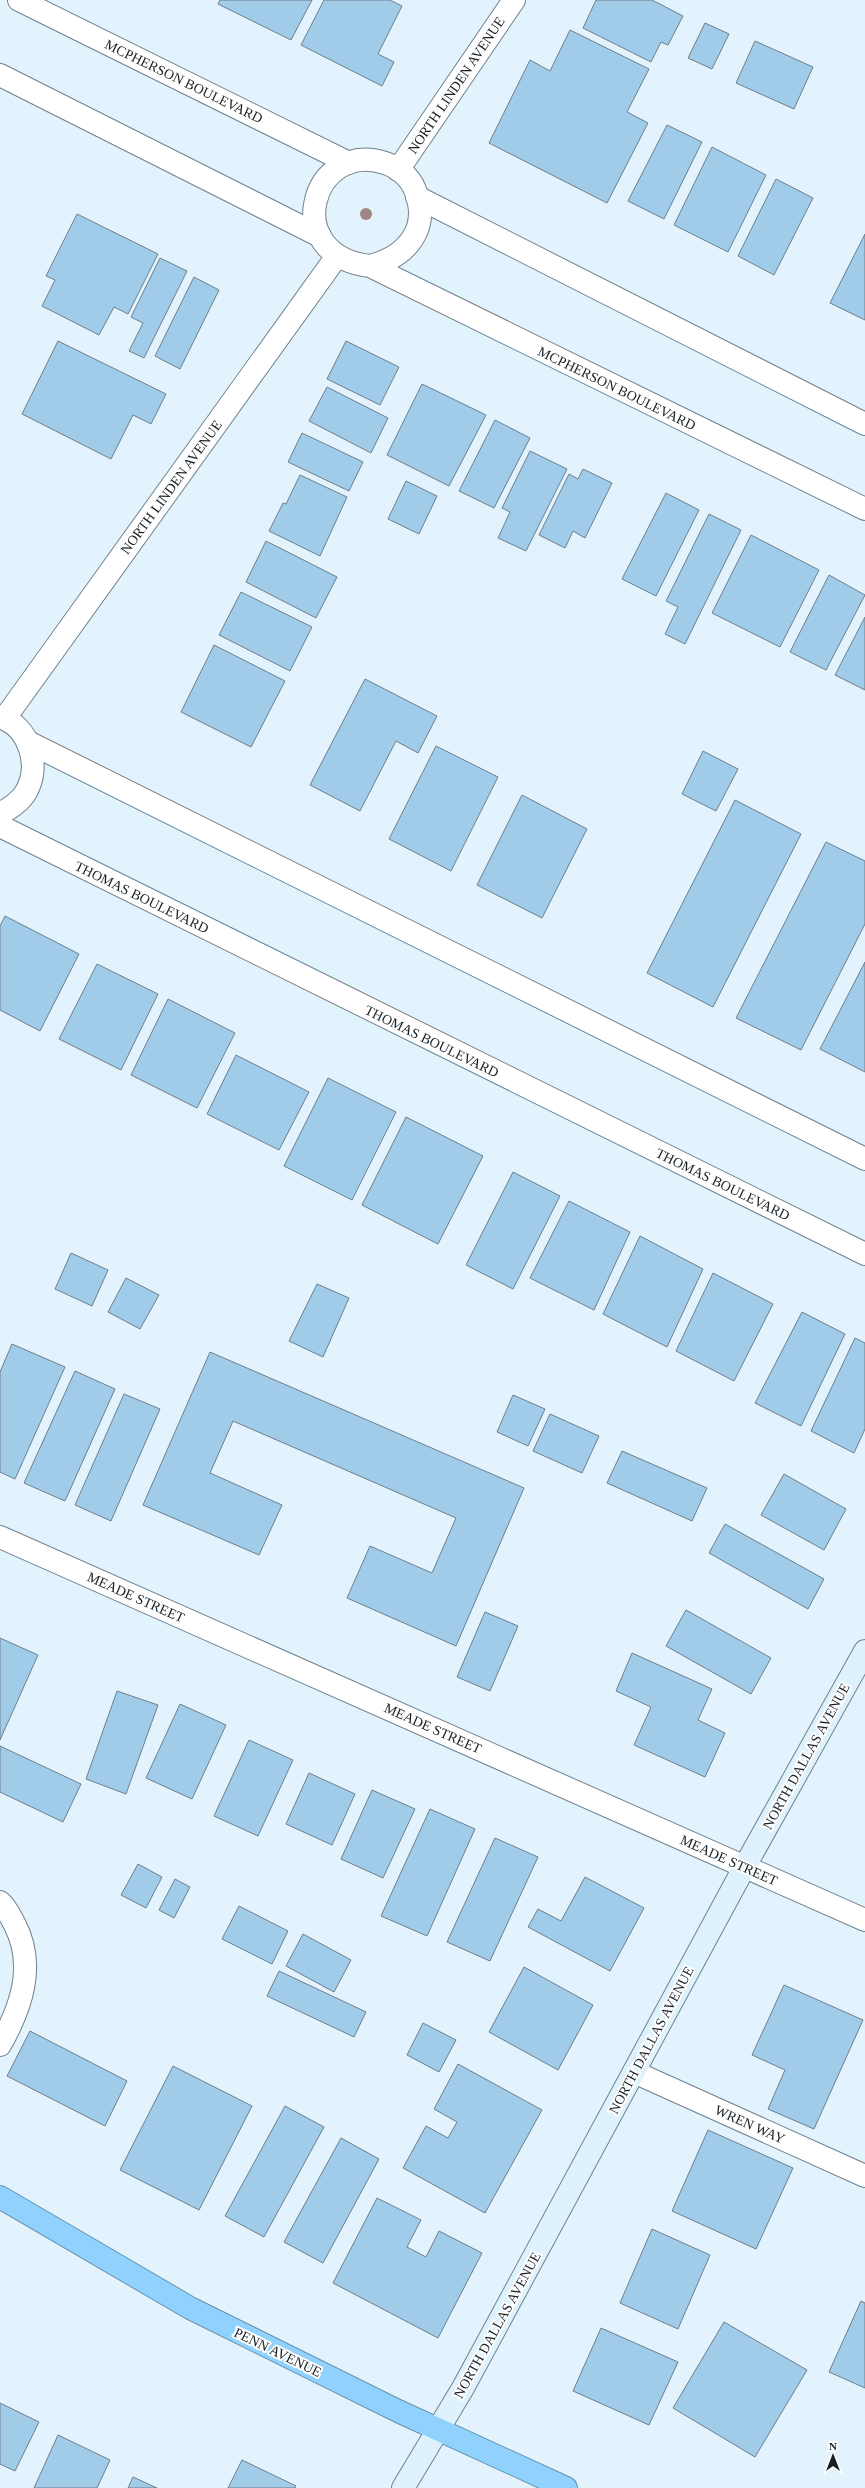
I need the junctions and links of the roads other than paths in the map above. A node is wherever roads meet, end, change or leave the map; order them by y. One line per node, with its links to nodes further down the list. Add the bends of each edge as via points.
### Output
1 (20, 0): 4 (street, MCPHERSON BOULEVARD)
2 (514, 0): 5 (street, NORTH LINDEN AVENUE)
3 (0, 75): 7 (street)
4 (349, 163): 5 (street, via 374,160); 7 (street, via 340,166 326,178 317,193 314,210 316,228)
5 (398, 170): 6 (street, via 406,175)
6 (417, 197): 9 (street, via 420,206 419,223 413,240 397,256 387,262); 10 (street)
7 (320, 236): 8 (street, via 324,244)
8 (337, 256): 9 (street, via 353,264); 12 (street, NORTH LINDEN AVENUE)
9 (370, 266): 11 (street, MCPHERSON BOULEVARD)
10 (865, 424)
11 (863, 505)
12 (2, 717): 13 (street, via 18,728)
13 (31, 750): 14 (street, via 32,776 26,792 15,805); 16 (street)
14 (0, 814)
15 (0, 826): 17 (street, THOMAS BOULEVARD)
16 (865, 1159)
17 (865, 1254)
18 (0, 1537): 20 (street, MEADE STREET)
19 (865, 1651): 20 (main road, NORTH DALLAS AVENUE)
20 (745, 1866): 22 (street, MEADE STREET); 24 (main road, NORTH DALLAS AVENUE)
21 (0, 1902): 23 (street, via 23,1944 25,1972 18,2008)
22 (865, 1920)
23 (0, 2045)
24 (634, 2072): 25 (street, WREN WAY); 27 (main road, NORTH DALLAS AVENUE)
25 (865, 2176)
26 (0, 2197): 27 (highway, PENN AVENUE, via 190,2308)
27 (438, 2430): 28 (main road, NORTH DALLAS AVENUE); 29 (highway, PENN AVENUE)
28 (402, 2488)
29 (566, 2488)

